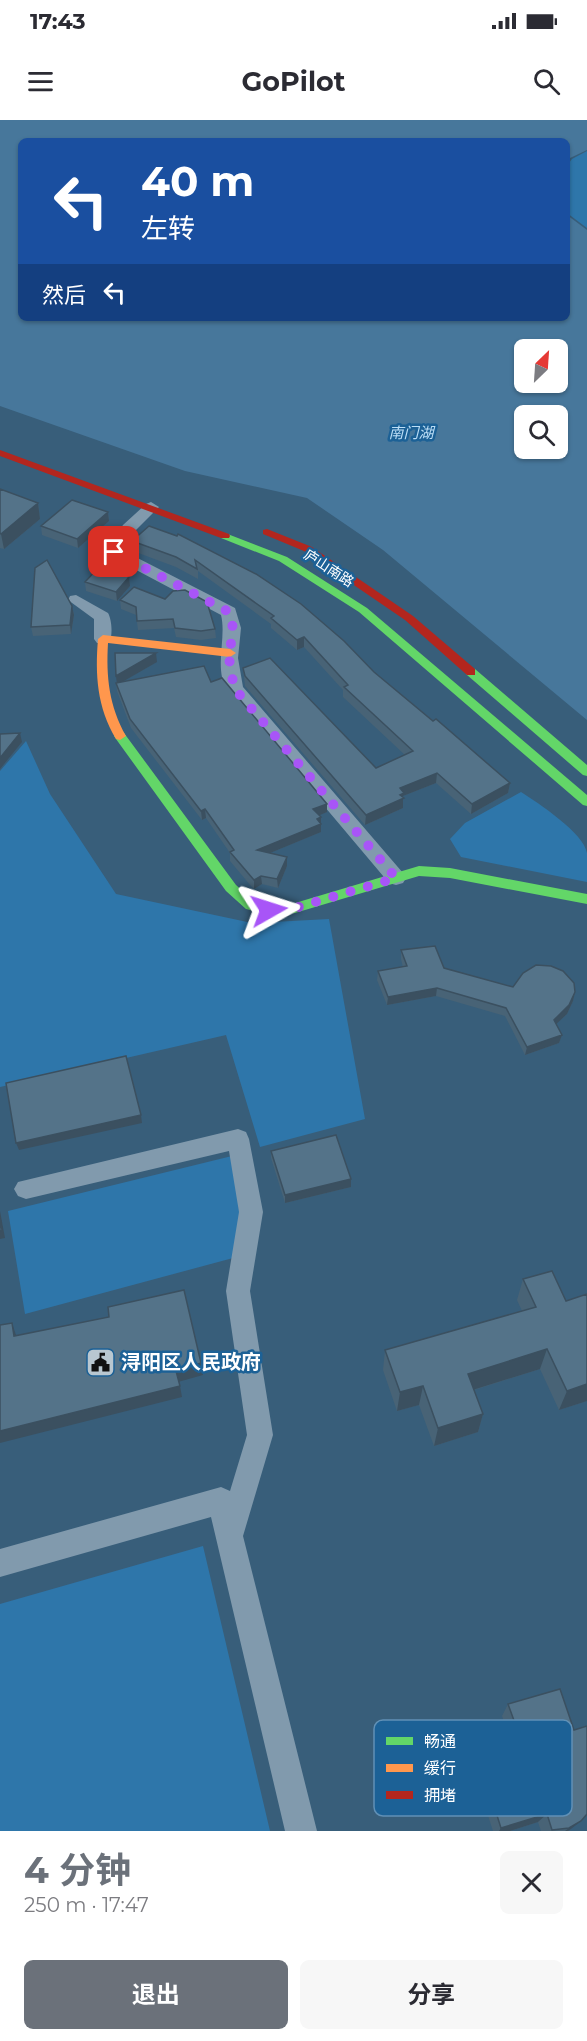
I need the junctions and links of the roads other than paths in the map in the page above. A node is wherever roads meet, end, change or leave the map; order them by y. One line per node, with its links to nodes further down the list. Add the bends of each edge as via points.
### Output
1 (0, 453): 2 (main road, 庐山南路)
2 (151, 507): 6 (street, via 123,533 114,552 229,612 233,628); 8 (main road, 庐山南路, via 283,559 363,610)
3 (256, 527): 7 (main road, 庐山南路, via 309,549 409,618)
4 (76, 600): 5 (street, via 102,617)
5 (103, 639): 6 (main road); 9 (main road, via 99,687 110,722 231,888 250,906 269,910 295,908)
6 (230, 653): 9 (street, via 234,688)
7 (587, 772)
8 (587, 802)
9 (396, 878): 10 (main road, via 419,871 450,873)
10 (587, 899)
11 (26, 1189): 12 (street, via 238,1139 251,1212 238,1291 260,1435)
12 (230, 1535): 13 (street, via 221,1501); 14 (street)
13 (0, 1563)
14 (301, 1831)

